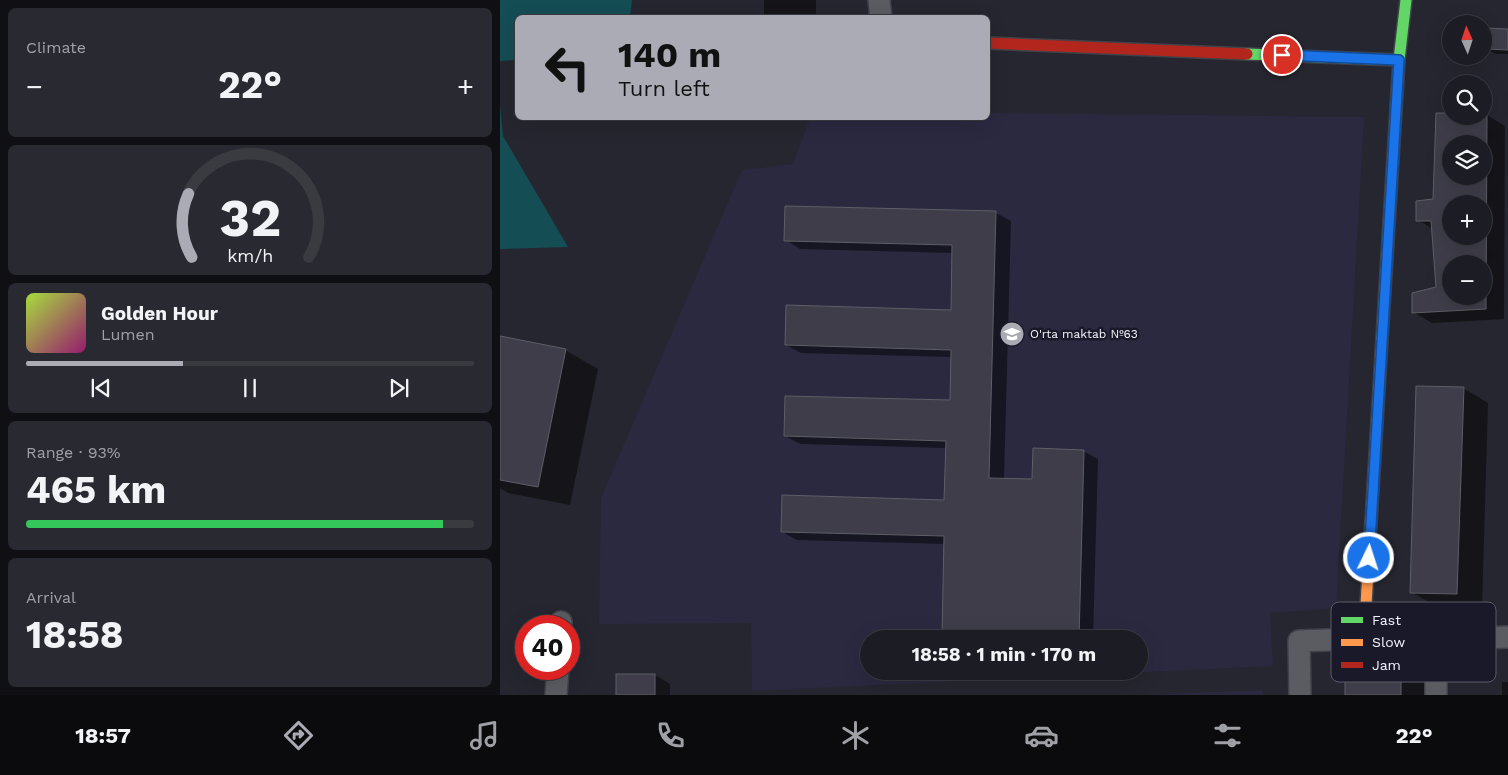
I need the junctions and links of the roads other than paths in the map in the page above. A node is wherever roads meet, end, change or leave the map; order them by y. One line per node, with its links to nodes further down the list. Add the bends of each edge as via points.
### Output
1 (879, 0): 3 (street)
2 (1406, 0): 5 (street)
3 (881, 15)
4 (990, 43): 5 (street)
5 (1399, 60): 6 (street)
6 (1366, 602)
7 (1331, 640): 11 (street, via 1299,641)
8 (557, 680): 10 (street)
9 (1436, 682): 12 (street)
10 (556, 695)
11 (1300, 695)
12 (1436, 695)

